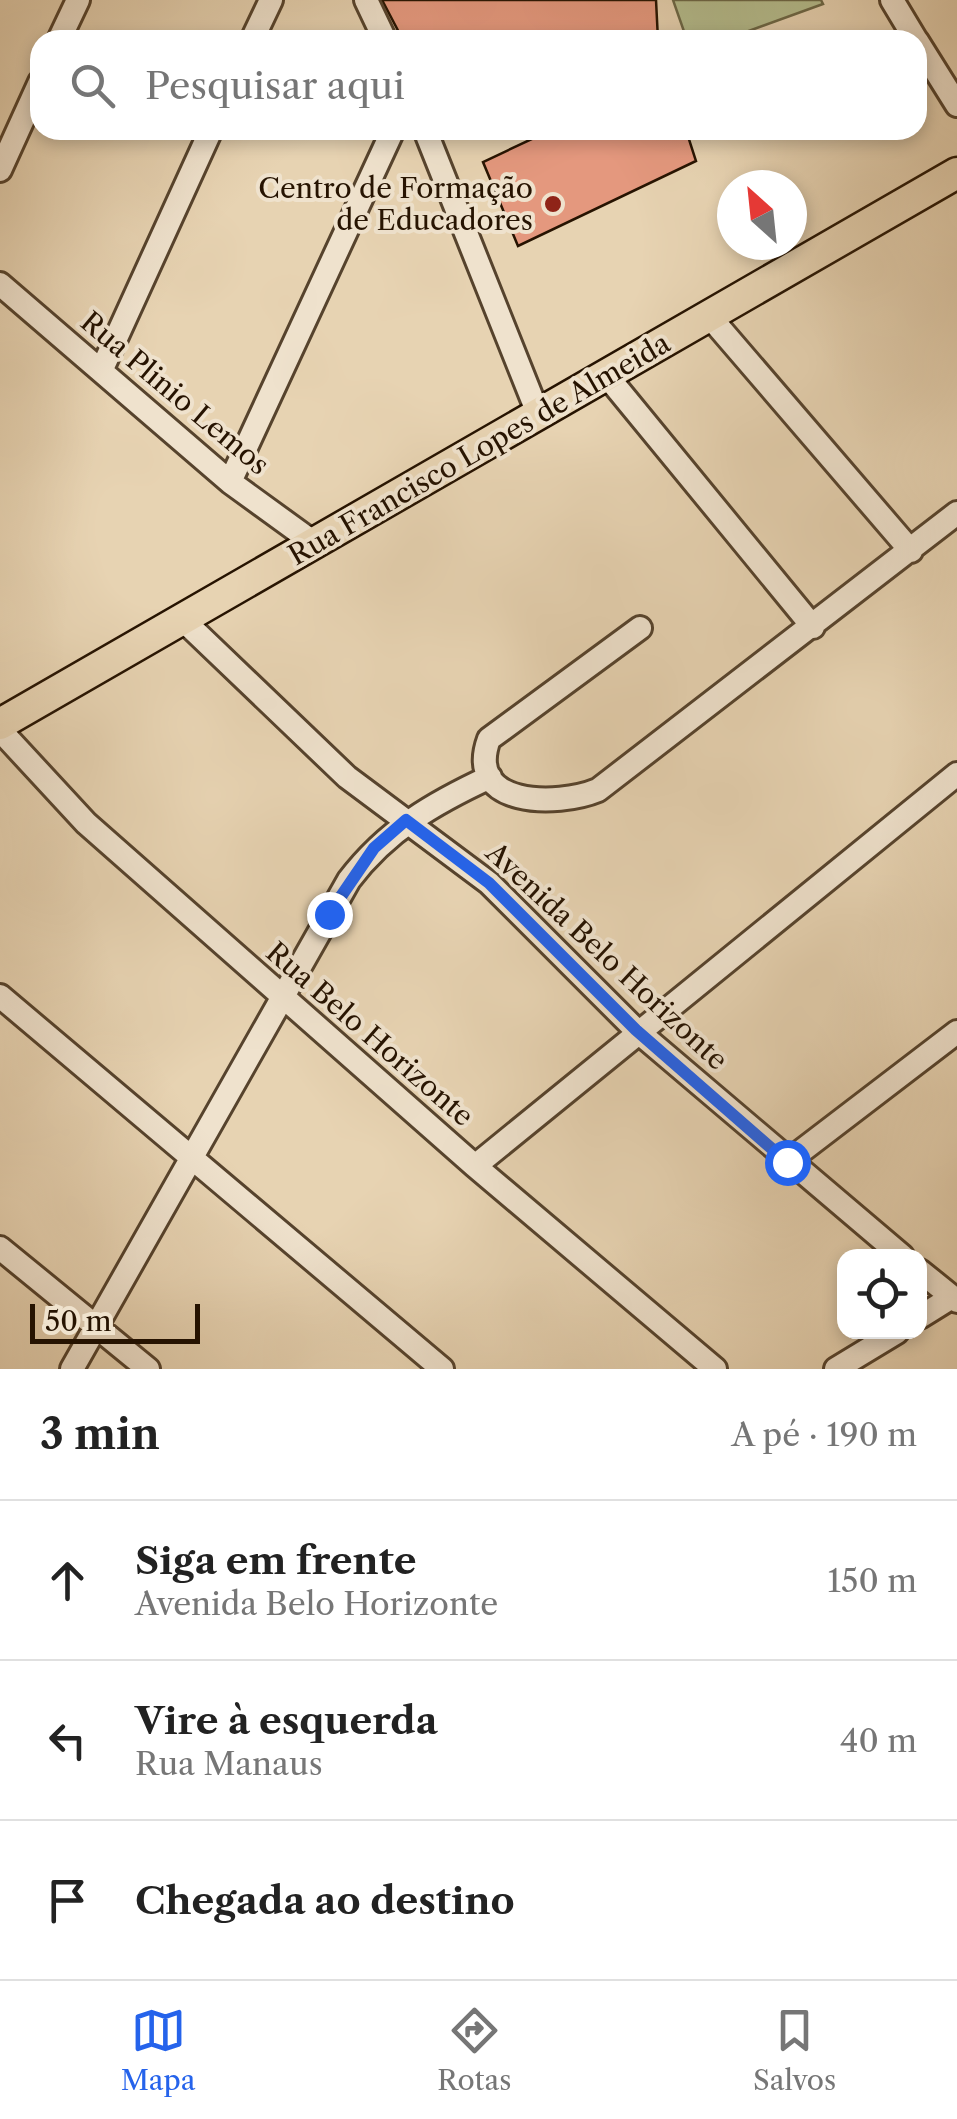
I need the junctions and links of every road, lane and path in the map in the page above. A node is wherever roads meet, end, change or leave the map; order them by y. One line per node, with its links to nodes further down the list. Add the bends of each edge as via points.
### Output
1 (78, 0): 5 (street)
2 (270, 0): 6 (street)
3 (366, 0): 7 (street)
4 (892, 0): 8 (street)
5 (64, 30)
6 (256, 30)
7 (380, 30)
8 (911, 30)
9 (927, 56): 11 (street)
10 (30, 104): 15 (street)
11 (957, 106)
12 (206, 140): 19 (street)
13 (388, 140): 22 (street)
14 (429, 140): 21 (street)
15 (0, 170)
16 (957, 174): 18 (main road, Rua Francisco Lopes de Almeida)
17 (0, 284): 19 (street, Rua Plinio Lemos)
18 (710, 317): 20 (main road, Rua Francisco Lopes de Almeida); 25 (street)
19 (102, 369): 22 (street, Rua Plinio Lemos)
20 (607, 376): 21 (main road, Rua Francisco Lopes de Almeida); 27 (street)
21 (538, 416): 24 (main road, Rua Francisco Lopes de Almeida)
22 (230, 482): 24 (street, Rua Plinio Lemos)
23 (957, 513): 25 (street)
24 (314, 544): 26 (main road, Rua Francisco Lopes de Almeida)
25 (911, 551): 27 (street)
26 (182, 619): 29 (main road, Rua Francisco Lopes de Almeida); 32 (street, Avenida Belo Horizonte, via 347,777)
27 (814, 627): 31 (street, via 598,790 566,800 533,800 508,793)
28 (640, 628): 31 (street, via 489,738 484,753)
29 (0, 727): 34 (street, Rua Belo Horizonte, via 86,823)
30 (957, 774): 35 (street)
31 (490, 777): 32 (street)
32 (406, 820): 34 (street, via 349,880); 35 (street, Avenida Belo Horizonte, via 489,883)
33 (0, 996): 37 (street)
34 (285, 1000): 37 (street); 39 (street, Rua Belo Horizonte)
35 (636, 1030): 38 (street, Avenida Belo Horizonte); 39 (street)
36 (957, 1032): 38 (street)
37 (191, 1157): 45 (street); 49 (street)
38 (787, 1162): 41 (street, Avenida Belo Horizonte)
39 (475, 1166): 50 (street, Rua Belo Horizonte)
40 (0, 1248): 45 (street)
41 (893, 1249)
42 (927, 1277): 43 (street)
43 (954, 1299): 44 (street)
44 (927, 1314)
45 (98, 1327): 47 (street); 48 (street)
46 (885, 1339): 51 (street)
47 (72, 1369)
48 (148, 1369)
49 (442, 1369)
50 (714, 1369)
51 (836, 1369)

